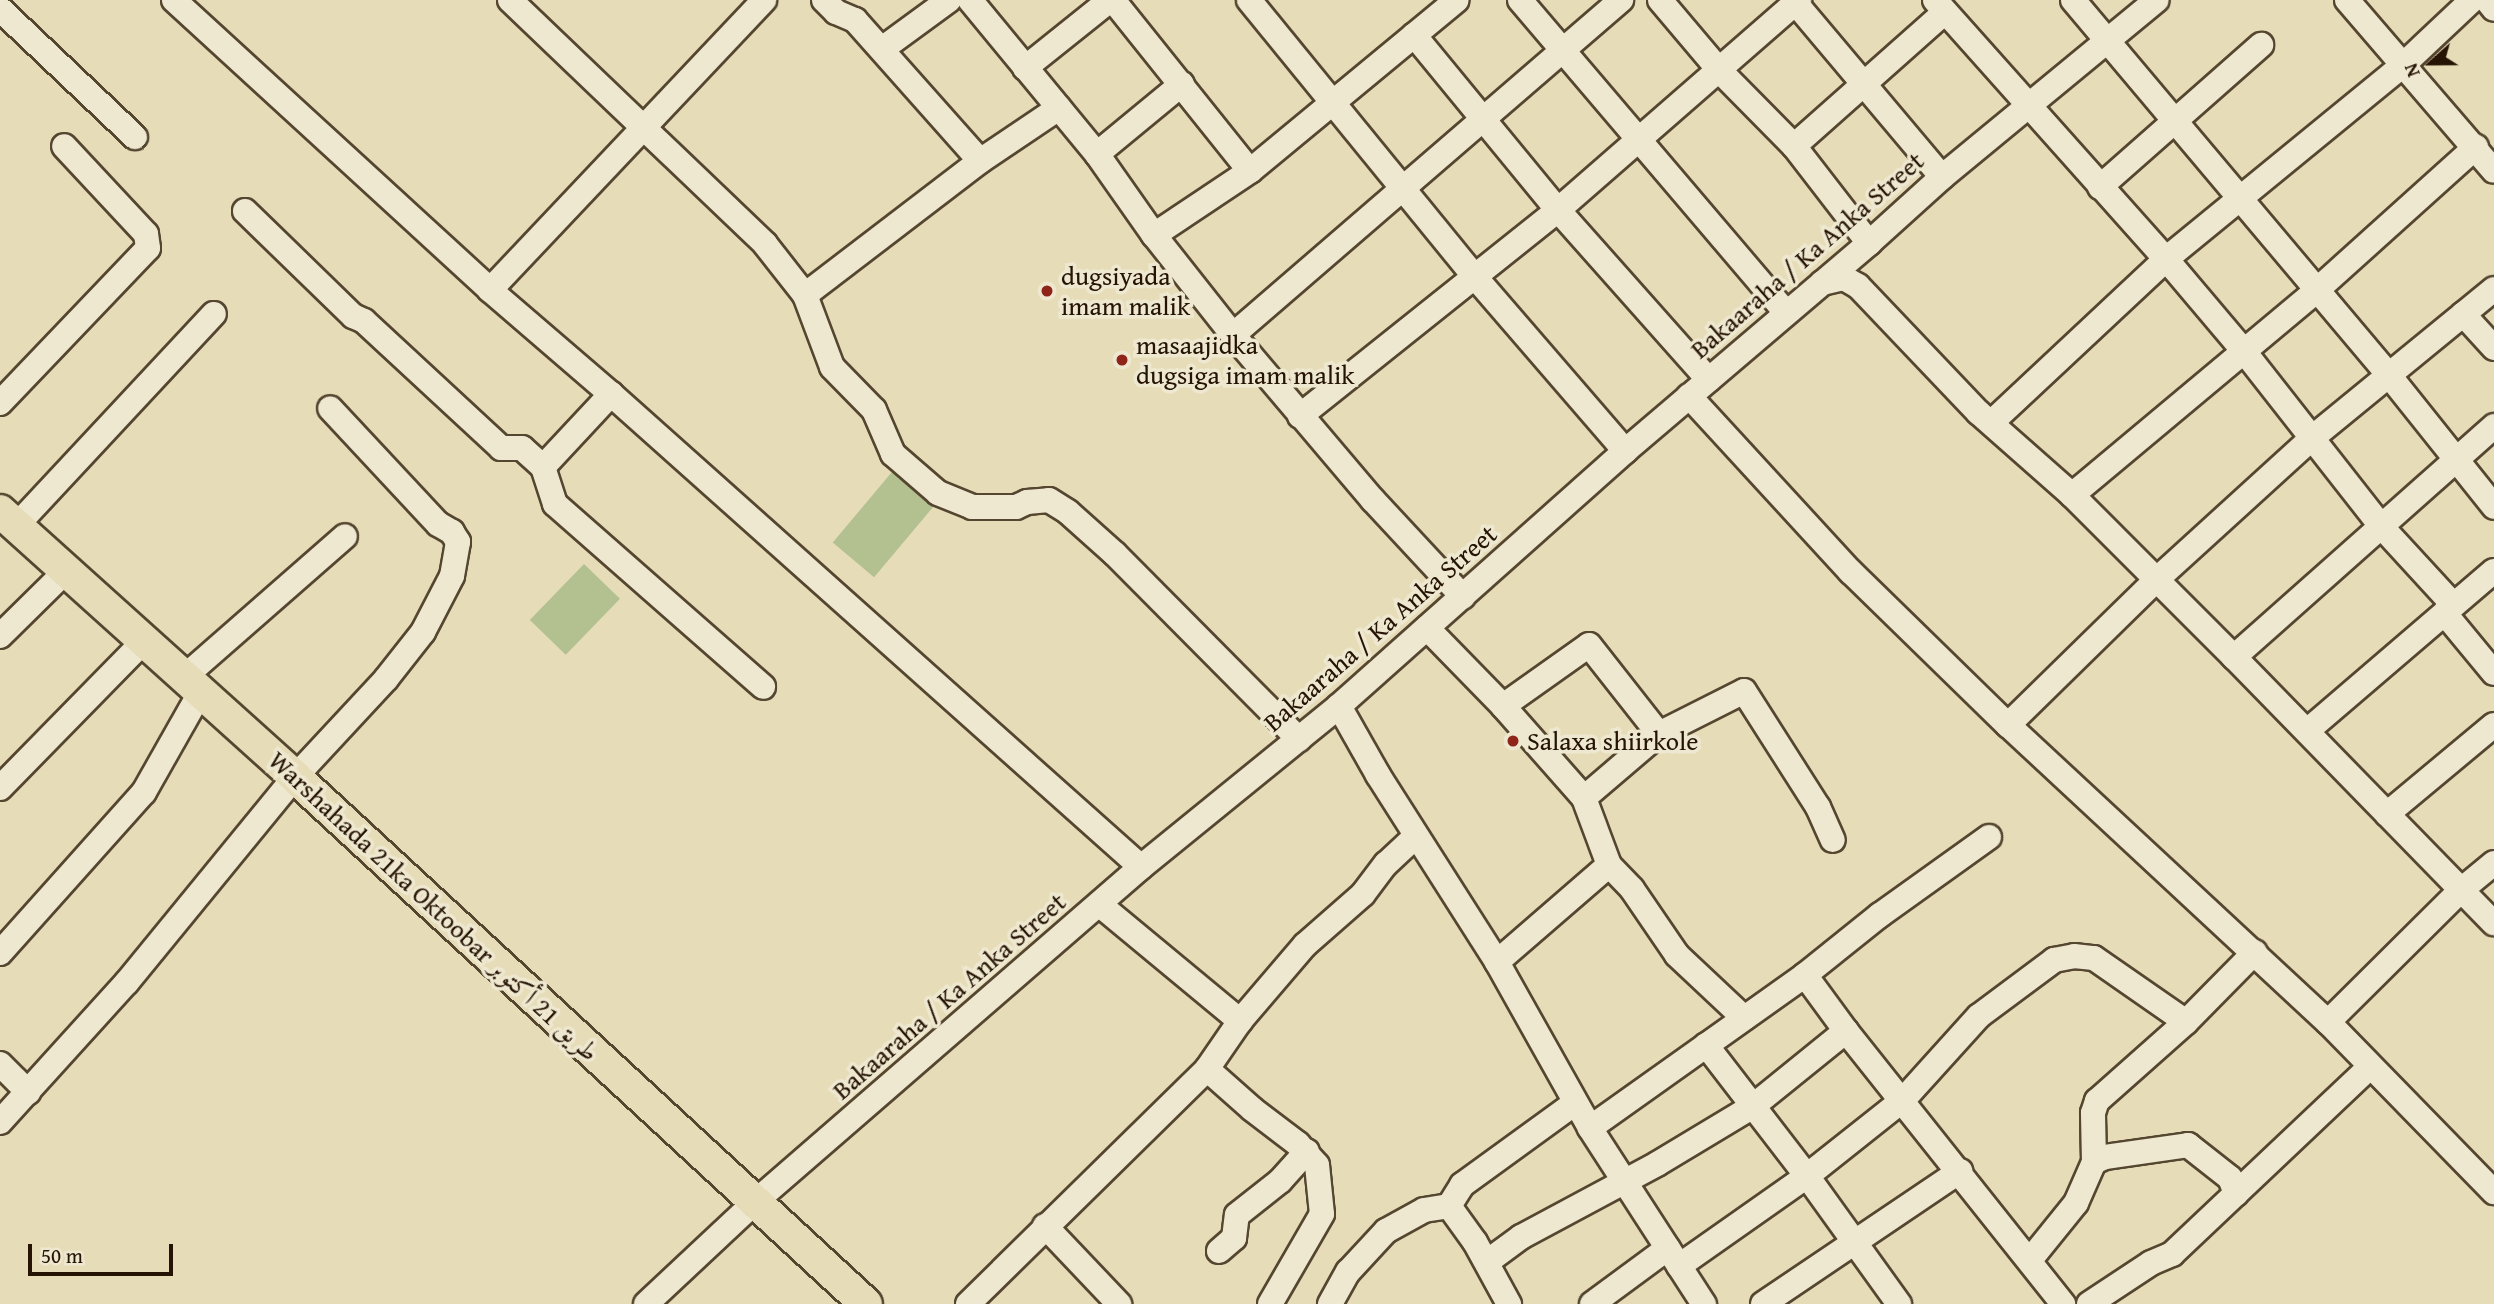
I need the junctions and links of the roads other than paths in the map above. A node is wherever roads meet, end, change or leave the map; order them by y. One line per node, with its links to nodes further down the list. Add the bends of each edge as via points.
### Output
1 (174, 0): 59 (street)
2 (510, 0): 37 (street)
3 (764, 0): 37 (street)
4 (824, 0): 25 (street, via 836,12 855,20)
5 (949, 0): 25 (street)
6 (970, 0): 28 (street)
7 (1111, 0): 28 (street); 31 (street)
8 (1249, 0): 32 (street)
9 (1457, 0): 22 (street)
10 (1520, 0): 26 (street)
11 (1621, 0): 26 (street)
12 (1660, 0): 29 (street)
13 (2073, 0): 23 (street)
14 (2157, 0): 23 (street, Bakaaraha / Ka Anka Street)
15 (2347, 0): 27 (street)
16 (2472, 0): 27 (street)
17 (2487, 0): 21 (street)
18 (1796, 1): 29 (street); 30 (street)
19 (1940, 6): 30 (street); 33 (street)
20 (0, 9): 38 (street)
21 (2494, 9)
22 (1414, 35): 32 (street); 36 (street)
23 (2108, 42): 33 (street, Bakaaraha / Ka Anka Street); 35 (street)
24 (2262, 45): 35 (street)
25 (882, 49): 44 (street)
26 (1562, 49): 36 (street); 39 (street)
27 (2402, 66): 42 (street); 50 (street)
28 (1025, 68): 34 (street)
29 (1720, 71): 39 (street); 41 (street)
30 (1865, 83): 41 (street); 47 (street)
31 (1182, 84): 43 (street); 46 (street)
32 (1333, 103): 46 (street); 48 (street)
33 (2031, 106): 47 (street, Bakaaraha / Ka Anka Street); 49 (street)
34 (1059, 108): 43 (street); 44 (street)
35 (2175, 118): 49 (street); 50 (street)
36 (1484, 119): 48 (street); 51 (street)
37 (643, 125): 59 (street); 61 (street, via 765,244)
38 (135, 137)
39 (1640, 141): 51 (street); 63 (street)
40 (64, 146): 72 (street, via 146,234 148,248)
41 (1794, 146): 54 (street)
42 (2476, 147): 45 (street); 60 (street)
43 (1097, 154): 53 (street)
44 (980, 161): 61 (street)
45 (2494, 171)
46 (1250, 172): 53 (street)
47 (1942, 177): 54 (street, Bakaaraha / Ka Anka Street)
48 (1402, 187): 56 (street); 65 (street)
49 (2100, 187): 55 (street)
50 (2240, 200): 55 (street); 60 (street)
51 (1558, 210): 56 (street); 69 (street)
52 (245, 211): 80 (street, via 501,448 522,448)
53 (1154, 236): 65 (street)
54 (1869, 243): 57 (street, Bakaaraha / Ka Anka Street)
55 (2166, 259): 67 (street); 75 (street)
56 (1475, 277): 74 (street); 78 (street)
57 (1822, 283): 63 (street, Bakaaraha / Ka Anka Street); 75 (street, via 1844,278 1858,286)
58 (2494, 289): 64 (street)
59 (490, 290): 70 (street)
60 (2317, 290): 67 (street); 68 (street)
61 (805, 295): 104 (street, via 832,368 874,410 893,454 938,493 972,507 1016,507 1049,500 1068,512)
62 (214, 313): 83 (street)
63 (1786, 313): 69 (street, Bakaaraha / Ka Anka Street)
64 (2463, 314): 66 (street); 68 (street)
65 (1233, 335): 74 (street)
66 (2494, 348)
67 (2243, 350): 77 (street); 81 (street)
68 (2388, 374): 77 (street); 79 (street)
69 (1709, 380): 71 (street, Bakaaraha / Ka Anka Street)
70 (611, 394): 80 (street); 114 (street)
71 (1689, 396): 78 (street, Bakaaraha / Ka Anka Street); 100 (street, via 1850,572)
72 (0, 403)
73 (330, 408): 105 (street, via 458,542 452,576 423,632 351,719)
74 (1300, 416): 89 (street)
75 (1992, 422): 81 (street)
76 (2494, 426): 79 (street)
77 (2312, 438): 84 (street); 88 (street)
78 (1625, 451): 89 (street, Bakaaraha / Ka Anka Street)
79 (2457, 457): 82 (street); 84 (street)
80 (543, 467): 97 (street, via 555,504)
81 (2072, 495): 88 (street)
82 (2494, 507)
83 (8, 518): 86 (main road, Warshahada 21ka Oktoobar طريق 21 أكتوبر)
84 (2380, 525): 90 (street, via 2449,600); 94 (street)
85 (345, 536): 96 (street)
86 (66, 571): 92 (street); 93 (main road, Warshahada 21ka Oktoobar طريق 21 أكتوبر)
87 (2494, 571): 90 (street)
88 (2155, 581): 94 (street); 100 (street)
89 (1462, 597): 91 (street, Bakaaraha / Ka Anka Street)
90 (2446, 615): 95 (street); 102 (street)
91 (1427, 628): 98 (street, Bakaaraha / Ka Anka Street); 99 (street)
92 (0, 636)
93 (144, 641): 96 (main road, Warshahada 21ka Oktoobar طريق 21 أكتوبر); 106 (street)
94 (2234, 657): 102 (street)
95 (2494, 673)
96 (192, 686): 105 (main road, Warshahada 21ka Oktoobar طريق 21 أكتوبر); 119 (street, via 144,792)
97 (763, 688)
98 (1339, 706): 104 (street, Bakaaraha / Ka Anka Street); 109 (street)
99 (1503, 706): 103 (street, via 1589,645); 107 (street)
100 (2008, 725): 118 (street)
101 (2494, 726): 108 (street)
102 (2307, 731): 108 (street)
103 (1659, 734): 107 (street); 111 (street, via 1744,691 1818,807)
104 (1299, 739): 114 (street, Bakaaraha / Ka Anka Street)
105 (295, 777): 131 (street, via 127,982); 144 (main road, Warshahada 21ka Oktoobar طريق 21 أكتوبر)
106 (0, 788)
107 (1584, 798): 113 (street)
108 (2387, 814): 115 (street)
109 (1416, 836): 120 (street); 123 (street, via 1363,894 1305,945)
110 (1989, 837): 121 (street)
111 (1833, 839)
112 (2494, 863): 115 (street)
113 (1609, 865): 120 (street); 122 (street, via 1632,889 1677,955)
114 (1141, 867): 116 (street, Bakaaraha / Ka Anka Street)
115 (2460, 891): 117 (street); 125 (street)
116 (1100, 905): 123 (street); 144 (street, Bakaaraha / Ka Anka Street)
117 (2494, 923)
118 (2255, 952): 124 (street); 125 (street)
119 (0, 953)
120 (1497, 962): 133 (street)
121 (1805, 975): 122 (street); 126 (street)
122 (1744, 1018): 127 (street)
123 (1240, 1021): 130 (street)
124 (2186, 1022): 132 (street, via 2094,958 2064,957 1979,1016); 138 (street, via 2097,1101)
125 (2328, 1022): 129 (street)
126 (1846, 1031): 132 (street); 134 (street)
127 (1706, 1045): 134 (street); 136 (street)
128 (0, 1064): 131 (street)
129 (2370, 1067): 142 (street); 143 (street)
130 (1207, 1069): 137 (street); 146 (street)
131 (28, 1092): 135 (street)
132 (1903, 1100): 139 (street); 140 (street)
133 (1576, 1103): 136 (street); 145 (street, via 1462,1185)
134 (1752, 1107): 140 (street); 141 (street)
135 (0, 1122)
136 (1590, 1128): 141 (street)
137 (1307, 1151): 148 (street, via 1280,1181 1237,1215 1234,1238); 156 (street, via 1317,1165 1321,1214)
138 (2094, 1162): 143 (street, via 2188,1145 2230,1178); 150 (street, via 2076,1203)
139 (1960, 1171): 147 (street); 150 (street)
140 (1807, 1176): 147 (street); 149 (street)
141 (1624, 1181): 149 (street); 151 (street, via 1521,1237)
142 (2494, 1192)
143 (2236, 1194): 164 (street, via 2172,1254)
144 (755, 1202): 152 (street, Bakaaraha / Ka Anka Street); 153 (main road, Warshahada 21ka Oktoobar طريق 21 أكتوبر)
145 (1449, 1206): 151 (street); 157 (street, via 1424,1210 1386,1231 1348,1272)
146 (1045, 1226): 154 (street); 155 (street)
147 (1856, 1242): 161 (street); 162 (street)
148 (1220, 1251)
149 (1674, 1257): 159 (street); 160 (street)
150 (2030, 1260): 163 (street)
151 (1487, 1262): 158 (street)
152 (646, 1304)
153 (866, 1304)
154 (968, 1304)
155 (1119, 1304)
156 (1270, 1304)
157 (1330, 1304)
158 (1509, 1304)
159 (1592, 1304)
160 (1704, 1304)
161 (1763, 1304)
162 (1899, 1304)
163 (2063, 1304)
164 (2089, 1304)

